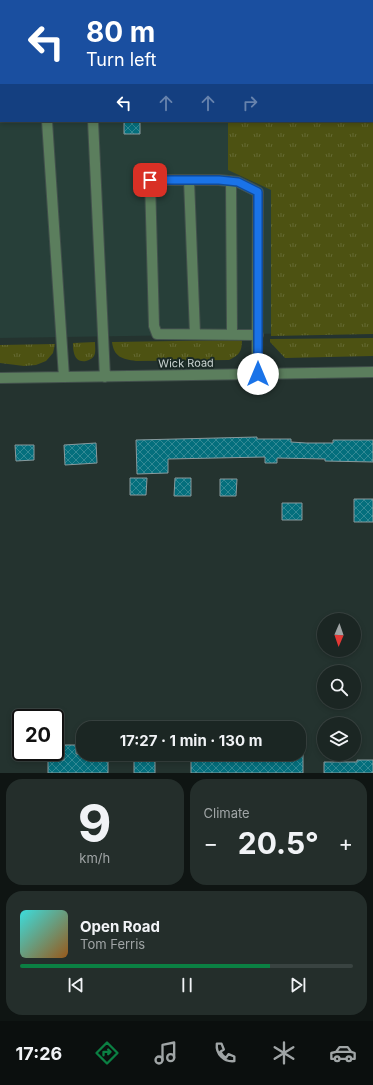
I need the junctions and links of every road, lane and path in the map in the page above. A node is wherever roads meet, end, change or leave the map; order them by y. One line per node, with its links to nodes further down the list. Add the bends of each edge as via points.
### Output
1 (47, 122): 12 (street)
2 (93, 122): 10 (street)
3 (190, 180): 4 (street); 5 (street); 5 (street, via 150,180 154,326 157,334)
4 (231, 181): 6 (street); 7 (street, via 258,192)
5 (195, 334): 6 (street)
6 (232, 334): 7 (street)
7 (258, 335): 9 (street)
8 (373, 372): 9 (street, Wick Road)
9 (258, 374): 10 (street, Wick Road)
10 (105, 377): 12 (street, Wick Road)
11 (0, 378): 12 (street, Wick Road)
12 (64, 378)

